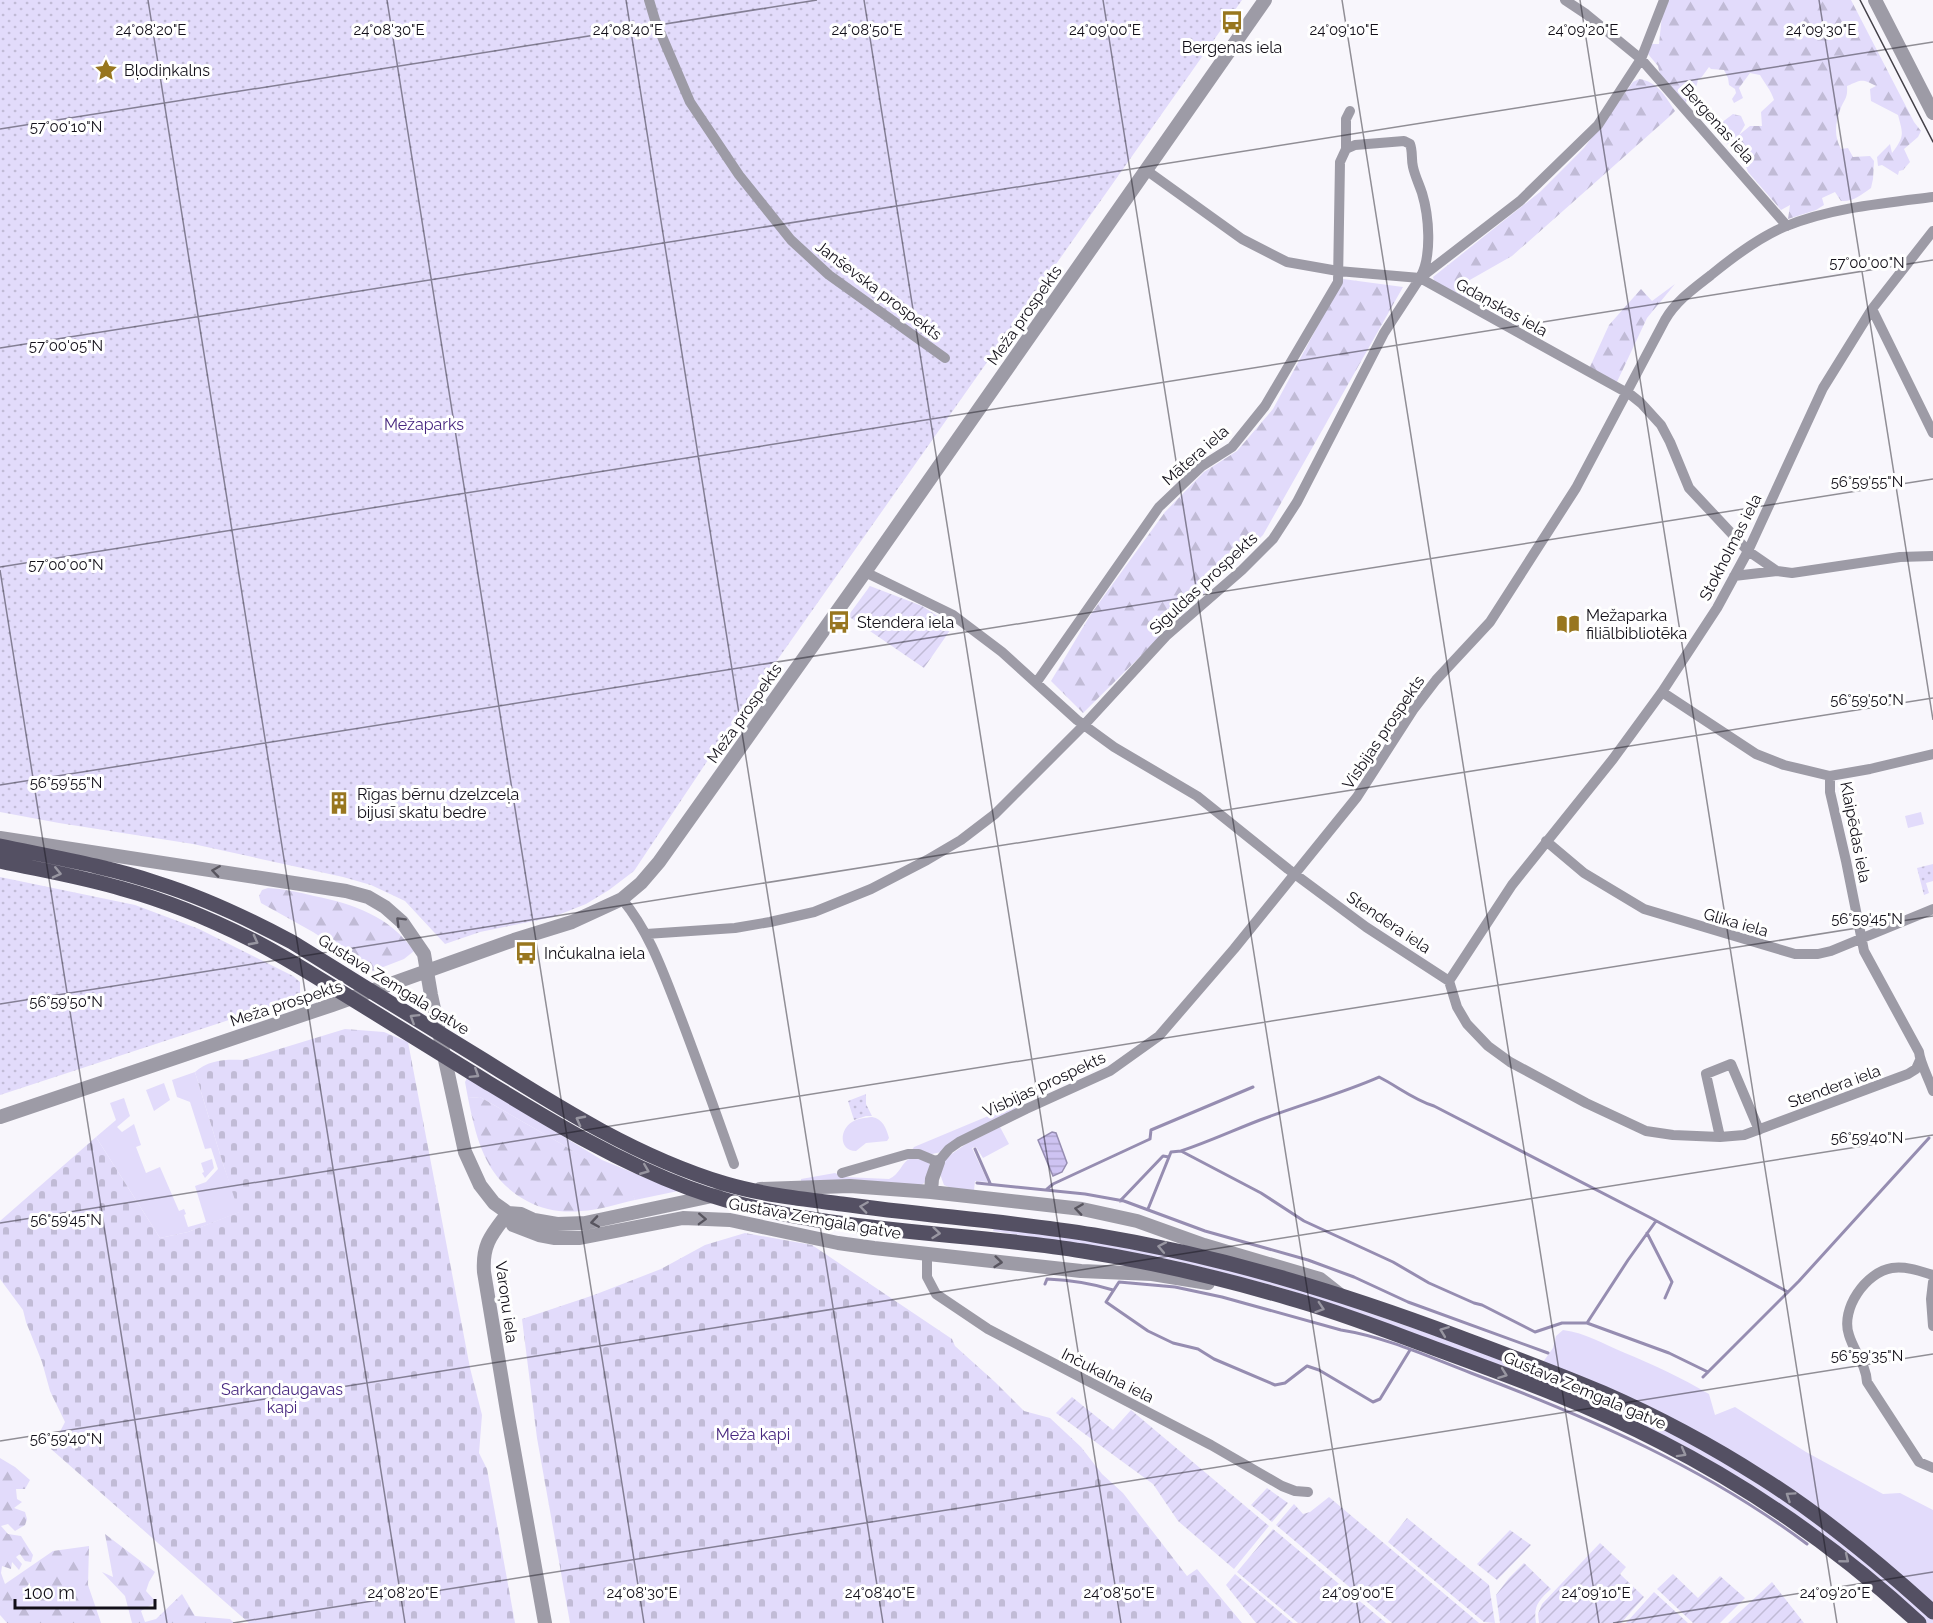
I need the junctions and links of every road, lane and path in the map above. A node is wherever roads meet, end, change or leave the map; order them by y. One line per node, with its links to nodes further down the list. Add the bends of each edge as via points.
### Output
1 (649, 0): 17 (street, Janševska prospekts, via 690,102 739,175 791,240 829,275)
2 (1265, 0): 10 (street, Meža prospekts)
3 (1565, 0): 6 (street, Bergenas iela)
4 (1664, 0): 6 (street, Siguldas prospekts)
5 (1875, 0): 8 (street)
6 (1641, 59): 12 (street, Bergenas iela); 15 (street, Siguldas prospekts, via 1598,125 1584,139 1520,201)
7 (1350, 111): 9 (street, Mātera iela, via 1346,119)
8 (1933, 113)
9 (1346, 149): 14 (street, Mātera iela, via 1340,162); 15 (street, via 1404,141 1410,144 1428,221 1427,266)
10 (1146, 170): 14 (street, Gdaņskas iela, via 1242,239 1287,262); 23 (street, Meža prospekts)
11 (1933, 197): 12 (street, Visbijas prospekts, via 1869,205)
12 (1787, 226): 18 (street, Visbijas prospekts, via 1728,262 1680,300)
13 (1933, 231): 16 (street, Stokholmas iela)
14 (1338, 271): 15 (street, Gdaņskas iela); 25 (street, Mātera iela, via 1338,282 1265,406 1232,447 1202,465 1159,507)
15 (1420, 278): 18 (street, Gdaņskas iela); 27 (street, Siguldas prospekts, via 1384,333 1297,502 1273,539 1166,636)
16 (1872, 309): 19 (street); 20 (street, Stokholmas iela, via 1823,388)
17 (945, 358)
18 (1626, 392): 20 (street, Gdaņskas iela, via 1660,425 1689,488); 34 (street, Visbijas prospekts, via 1576,488 1490,622 1436,680 1357,797)
19 (1933, 433)
20 (1748, 551): 22 (street, Gdaņskas iela); 24 (street, Stokholmas iela)
21 (1933, 556): 22 (street, via 1792,573)
22 (1777, 571): 24 (street)
23 (865, 572): 25 (street, Stendera iela, via 953,615); 35 (street, Meža prospekts, via 659,862)
24 (1734, 576): 26 (street, Stokholmas iela)
25 (1035, 683): 27 (street, Stendera iela)
26 (1662, 692): 29 (street, via 1756,754); 31 (street, Stokholmas iela)
27 (1084, 724): 34 (street, Stendera iela, via 1123,754 1197,795); 37 (street, Siguldas prospekts, via 995,814 961,840 871,889 814,912 770,922)
28 (1933, 754): 29 (street)
29 (1830, 776): 38 (street, Klaipēdas iela)
30 (0, 838): 39 (street, one-way to 30, via 424,954 408,929 386,907 368,897 275,879)
31 (1546, 841): 38 (street, Glika iela, via 1584,873 1644,909 1795,954 1824,953); 40 (street, Stokholmas iela)
32 (0, 846): 57 (main road, Gustava Zemgala gatve, one-way to 32, via 1167,1248 1090,1234 794,1198 728,1184 639,1150 576,1118 247,918 157,883)
33 (0, 861): 56 (main road, Gustava Zemgala gatve, one-way to 56, via 121,888 168,903 252,939 544,1118 636,1167 693,1189 790,1214 1126,1258)
34 (1296, 875): 40 (street, Stendera iela); 46 (street, Visbijas prospekts, via 1159,1036 1110,1071 959,1142)
35 (622, 899): 37 (street); 39 (street, Meža prospekts, via 572,922)
36 (1933, 909): 38 (street, Glika iela)
37 (646, 934): 47 (street, via 705,1079)
38 (1861, 940): 41 (street, Klaipēdas iela)
39 (426, 971): 43 (street, Meža prospekts); 51 (street, via 465,1152 483,1190)
40 (1449, 981): 45 (street, Stendera iela, via 1467,1024 1510,1062 1646,1131)
41 (1920, 1060): 42 (street, Klaipēdas iela); 44 (street, Stendera iela, via 1908,1074)
42 (1933, 1091)
43 (0, 1117)
44 (1758, 1130): 45 (street, Stendera iela); 45 (street, via 1731,1064 1706,1074)
45 (1720, 1137)
46 (938, 1162): 48 (street, via 908,1154); 50 (street)
47 (734, 1164)
48 (842, 1173)
49 (782, 1187): 50 (street, Gustava Zemgala gatve, via 850,1185); 51 (street, Gustava Zemgala gatve, one-way to 51, via 716,1195 585,1223 557,1224); 52 (street, via 772,1207 774,1219)
50 (931, 1192): 57 (street, Gustava Zemgala gatve, one-way to 50, via 1320,1280 1111,1214)
51 (508, 1214): 52 (street, Gustava Zemgala gatve, one-way to 52, via 516,1227 555,1238 597,1236 683,1218 730,1220); 62 (street, Varoņu iela, via 486,1245 483,1262)
52 (783, 1230): 53 (street, Gustava Zemgala gatve, via 838,1243)
53 (927, 1255): 56 (street, Gustava Zemgala gatve, one-way to 56, via 1080,1271 1152,1274); 60 (street, Inčukalna iela, via 927,1277 936,1294 988,1329 1282,1486)
54 (1933, 1275): 59 (street, via 1904,1268 1875,1275 1855,1297 1847,1324 1867,1372 1867,1382 1919,1462)
55 (1933, 1282): 58 (street)
56 (1264, 1291): 63 (main road, Gustava Zemgala gatve, one-way to 63, via 1517,1379 1661,1442 1774,1508 1837,1553)
57 (1340, 1294): 61 (main road, Gustava Zemgala gatve, one-way to 57, via 1812,1511 1691,1436 1556,1374)
58 (1933, 1326)
59 (1933, 1468)
60 (1308, 1492)
61 (1933, 1612)
62 (545, 1623)
63 (1919, 1623)

